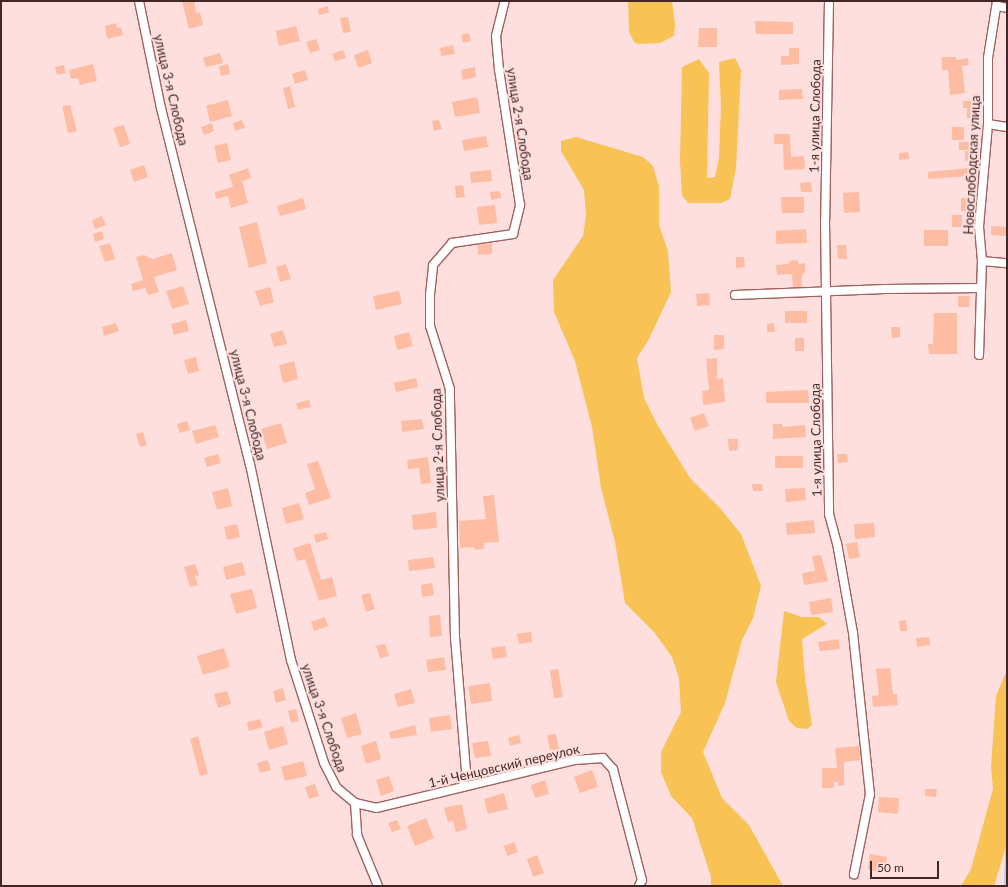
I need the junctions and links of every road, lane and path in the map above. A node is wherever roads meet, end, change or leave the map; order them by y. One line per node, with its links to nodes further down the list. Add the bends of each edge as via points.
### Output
1 (139, 1): 15 (street, улица 3-я Слобода, via 161,108 250,464 291,660 324,763 336,787)
2 (505, 1): 14 (street, улица 2-я Слобода, via 496,36 520,205 513,234 452,243 433,265 430,295 430,326 450,388 455,638 466,771)
3 (829, 1): 11 (street, 1-я улица Слобода)
4 (997, 3): 5 (street); 6 (street, Новослободская улица, via 988,58)
5 (1007, 8)
6 (988, 124): 7 (street); 8 (street, Новослободская улица, via 979,227)
7 (1007, 127)
8 (982, 261): 9 (street); 10 (street, Новослободская улица)
9 (1007, 263)
10 (981, 288): 11 (street); 13 (street, Новослободская улица)
11 (826, 292): 12 (street); 16 (street, 1-я улица Слобода, via 829,514 837,543 853,632 870,794)
12 (735, 296)
13 (979, 355)
14 (463, 787): 15 (street, 1-й Ченцовский переулок, via 376,808); 17 (street, 1-й Ченцовский переулок, via 575,760 603,758 613,769)
15 (355, 803): 18 (street, via 356,835)
16 (854, 874)
17 (640, 883)
18 (378, 886)

